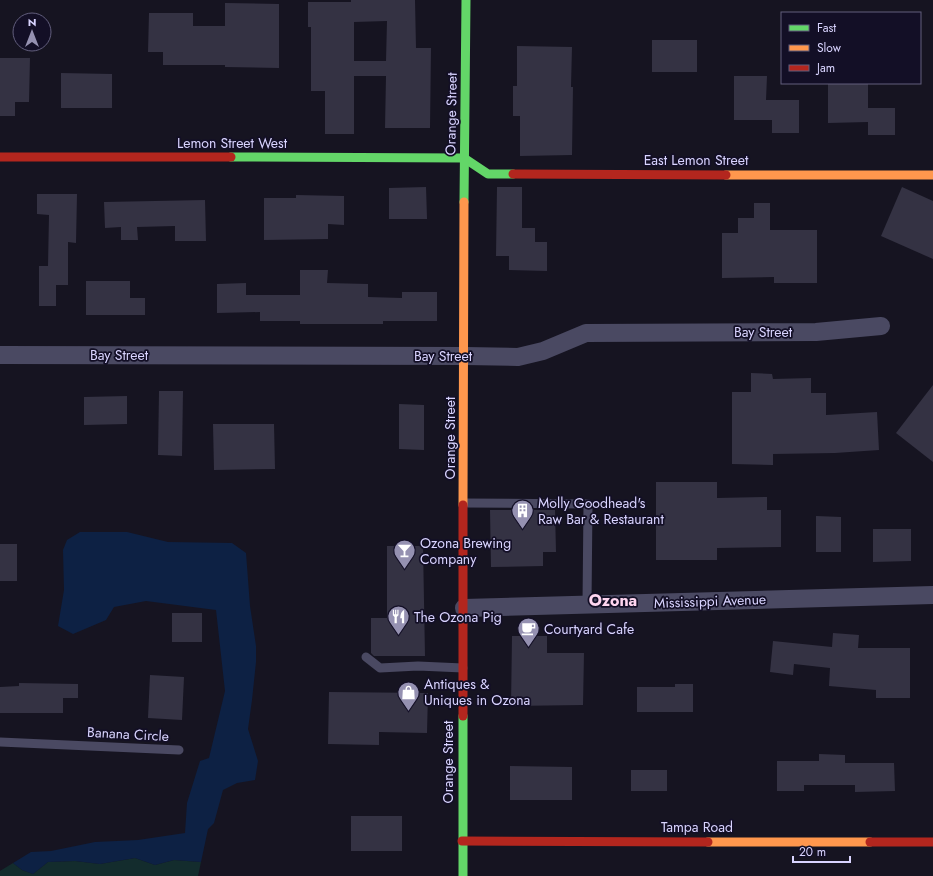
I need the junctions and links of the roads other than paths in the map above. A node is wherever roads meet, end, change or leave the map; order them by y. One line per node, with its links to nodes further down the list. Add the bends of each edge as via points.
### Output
1 (466, 0): 3 (street, Orange Street)
2 (0, 157): 3 (street, Lemon Street West)
3 (464, 158): 4 (street, East Lemon Street, via 488,174); 7 (street, Orange Street)
4 (933, 175)
5 (881, 326): 7 (street, Bay Street, via 816,332 586,333 543,351 518,357)
6 (0, 355): 7 (street, Bay Street)
7 (464, 356): 8 (street, Orange Street)
8 (464, 503): 10 (lane, via 588,504); 11 (street, Orange Street)
9 (933, 595): 10 (street, Mississippi Avenue)
10 (586, 604): 11 (street, Mississippi Avenue)
11 (464, 608): 13 (street, Orange Street)
12 (366, 657): 13 (lane, via 380,668)
13 (463, 668): 16 (street, Orange Street)
14 (0, 742): 15 (lane, Banana Circle)
15 (178, 750)
16 (462, 841): 17 (street, Tampa Road); 18 (street, Orange Street)
17 (933, 842)
18 (463, 876)

